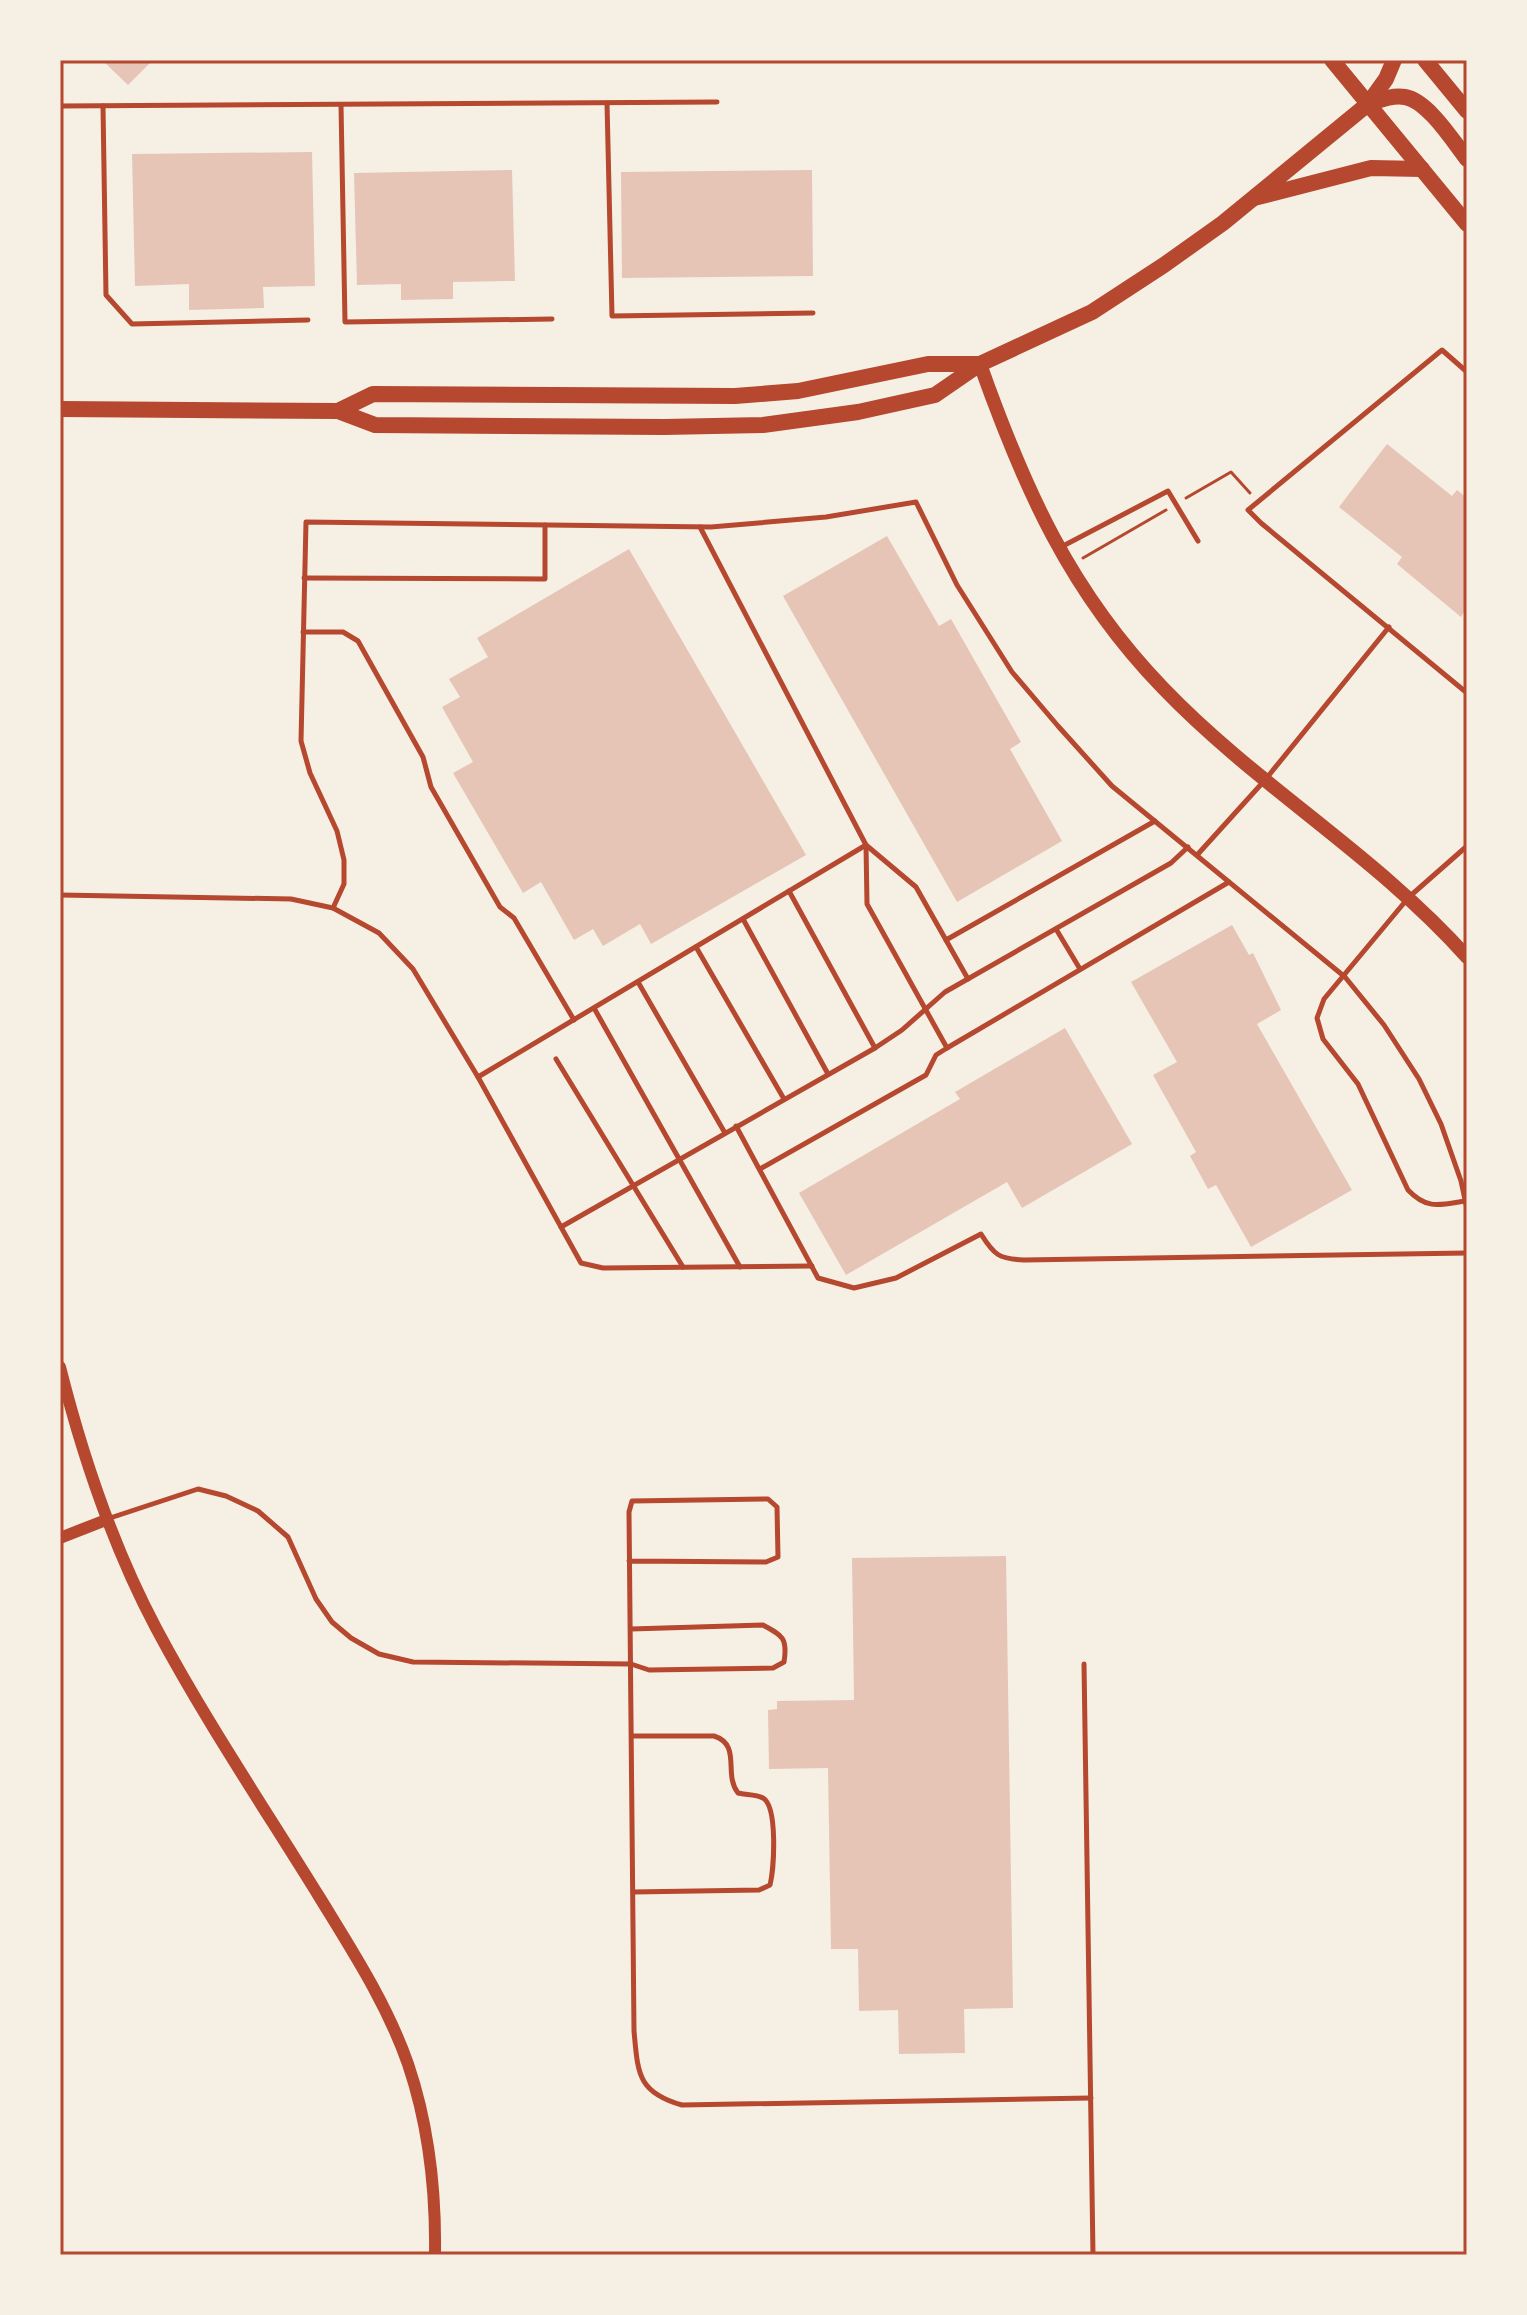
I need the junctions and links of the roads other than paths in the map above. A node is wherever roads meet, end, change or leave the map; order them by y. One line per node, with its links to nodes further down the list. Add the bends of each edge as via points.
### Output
1 (1332, 60): 6 (main road)
2 (1394, 60): 6 (main road)
3 (1425, 60): 10 (main road)
4 (717, 102): 5 (lane)
5 (607, 103): 7 (lane); 15 (lane, via 612,316)
6 (1368, 104): 11 (main road, via 1398,97 1415,100); 12 (main road); 13 (main road)
7 (341, 105): 9 (lane); 16 (lane, via 345,322)
8 (60, 106): 9 (lane)
9 (103, 106): 17 (lane, via 106,295 132,324)
10 (1467, 111)
11 (1467, 159)
12 (1422, 169): 13 (main road, via 1371,168); 14 (main road)
13 (1254, 198): 18 (main road, via 1102,305)
14 (1467, 224)
15 (813, 313)
16 (552, 319)
17 (308, 320)
18 (980, 364): 21 (main road, via 928,364 798,391 735,396 373,394); 21 (main road, via 935,395 763,425 375,425); 25 (main road, via 1014,459)
19 (1467, 372): 27 (lane, via 1442,350 1248,510)
20 (60, 409): 21 (main road)
21 (338, 411)
22 (545, 525): 23 (lane); 26 (lane, via 545,579); 26 (lane, via 306,522)
23 (700, 527): 31 (lane, via 826,517 916,502 957,585 1012,672 1112,786); 32 (lane)
24 (1198, 541): 25 (lane, via 1168,491)
25 (1058, 548): 30 (main road, via 1136,659 1196,721)
26 (304, 578): 28 (lane)
27 (1389, 627): 29 (lane); 30 (lane)
28 (303, 632): 40 (lane, via 301,741 344,860 344,884); 52 (lane, via 343,632 358,641 423,757 431,787)
29 (1467, 693)
30 (1265, 780): 35 (lane); 39 (main road)
31 (1155, 821): 34 (lane); 43 (lane)
32 (866, 845): 37 (lane); 43 (lane, via 916,887); 51 (lane, via 867,904)
33 (1467, 846): 39 (lane)
34 (1188, 847): 35 (lane); 42 (lane, via 1171,863)
35 (1198, 854): 36 (lane)
36 (1229, 882): 46 (lane); 47 (lane)
37 (789, 891): 41 (lane); 53 (lane)
38 (60, 895): 40 (lane, via 291,899)
39 (1409, 897): 45 (main road); 47 (lane)
40 (333, 908): 57 (lane, via 379,933 413,969)
41 (743, 919): 44 (lane); 56 (lane)
42 (1056, 929): 46 (lane); 48 (lane)
43 (946, 940): 48 (lane)
44 (696, 947): 49 (lane); 58 (lane)
45 (1467, 957)
46 (1080, 969): 54 (lane)
47 (1345, 977): 64 (lane, via 1419,1079 1441,1124); 64 (lane, via 1324,999 1317,1018 1323,1039 1358,1084 1408,1190 1419,1202)
48 (968, 979): 51 (lane)
49 (638, 982): 50 (lane); 60 (lane)
50 (594, 1008): 52 (lane); 61 (lane)
51 (924, 1008): 53 (lane); 54 (lane)
52 (574, 1020): 57 (lane)
53 (875, 1048): 56 (lane)
54 (947, 1048): 62 (lane, via 936,1055 926,1075)
55 (556, 1059): 63 (lane)
56 (828, 1074): 58 (lane)
57 (478, 1077): 66 (lane)
58 (784, 1099): 59 (lane)
59 (736, 1126): 60 (lane); 62 (lane)
60 (725, 1133): 61 (lane)
61 (679, 1159): 63 (lane); 70 (lane)
62 (760, 1169): 68 (lane)
63 (633, 1186): 66 (lane); 69 (lane)
64 (1465, 1201): 65 (lane)
65 (1467, 1209)
66 (561, 1227): 69 (lane, via 581,1263 603,1268)
67 (1467, 1253): 68 (lane, via 1024,1260 992,1252 981,1234 896,1278 854,1288 818,1278)
68 (812, 1266): 70 (lane)
69 (683, 1267): 70 (lane)
70 (740, 1267)
71 (60, 1367): 72 (street)
72 (106, 1520): 73 (street); 76 (lane, via 198,1489 258,1511 288,1537 332,1622 379,1654 413,1662); 81 (street, via 157,1631 386,2010 412,2076 427,2135)
73 (60, 1538)
74 (629, 1561): 74 (lane, via 632,1501 768,1499 777,1507 778,1557 766,1562); 75 (lane)
75 (631, 1629): 76 (lane); 76 (lane, via 763,1625 781,1635 787,1648 784,1662 773,1668 649,1670)
76 (631, 1664): 78 (lane)
77 (1084, 1664): 80 (lane)
78 (632, 1736): 79 (lane); 79 (lane, via 725,1739 731,1749 732,1785 738,1793 769,1803 773,1874 770,1885 759,1890)
79 (633, 1892): 80 (lane, via 637,2065 659,2098 682,2105)
80 (1091, 2098): 82 (lane)
81 (435, 2255)
82 (1093, 2255)

